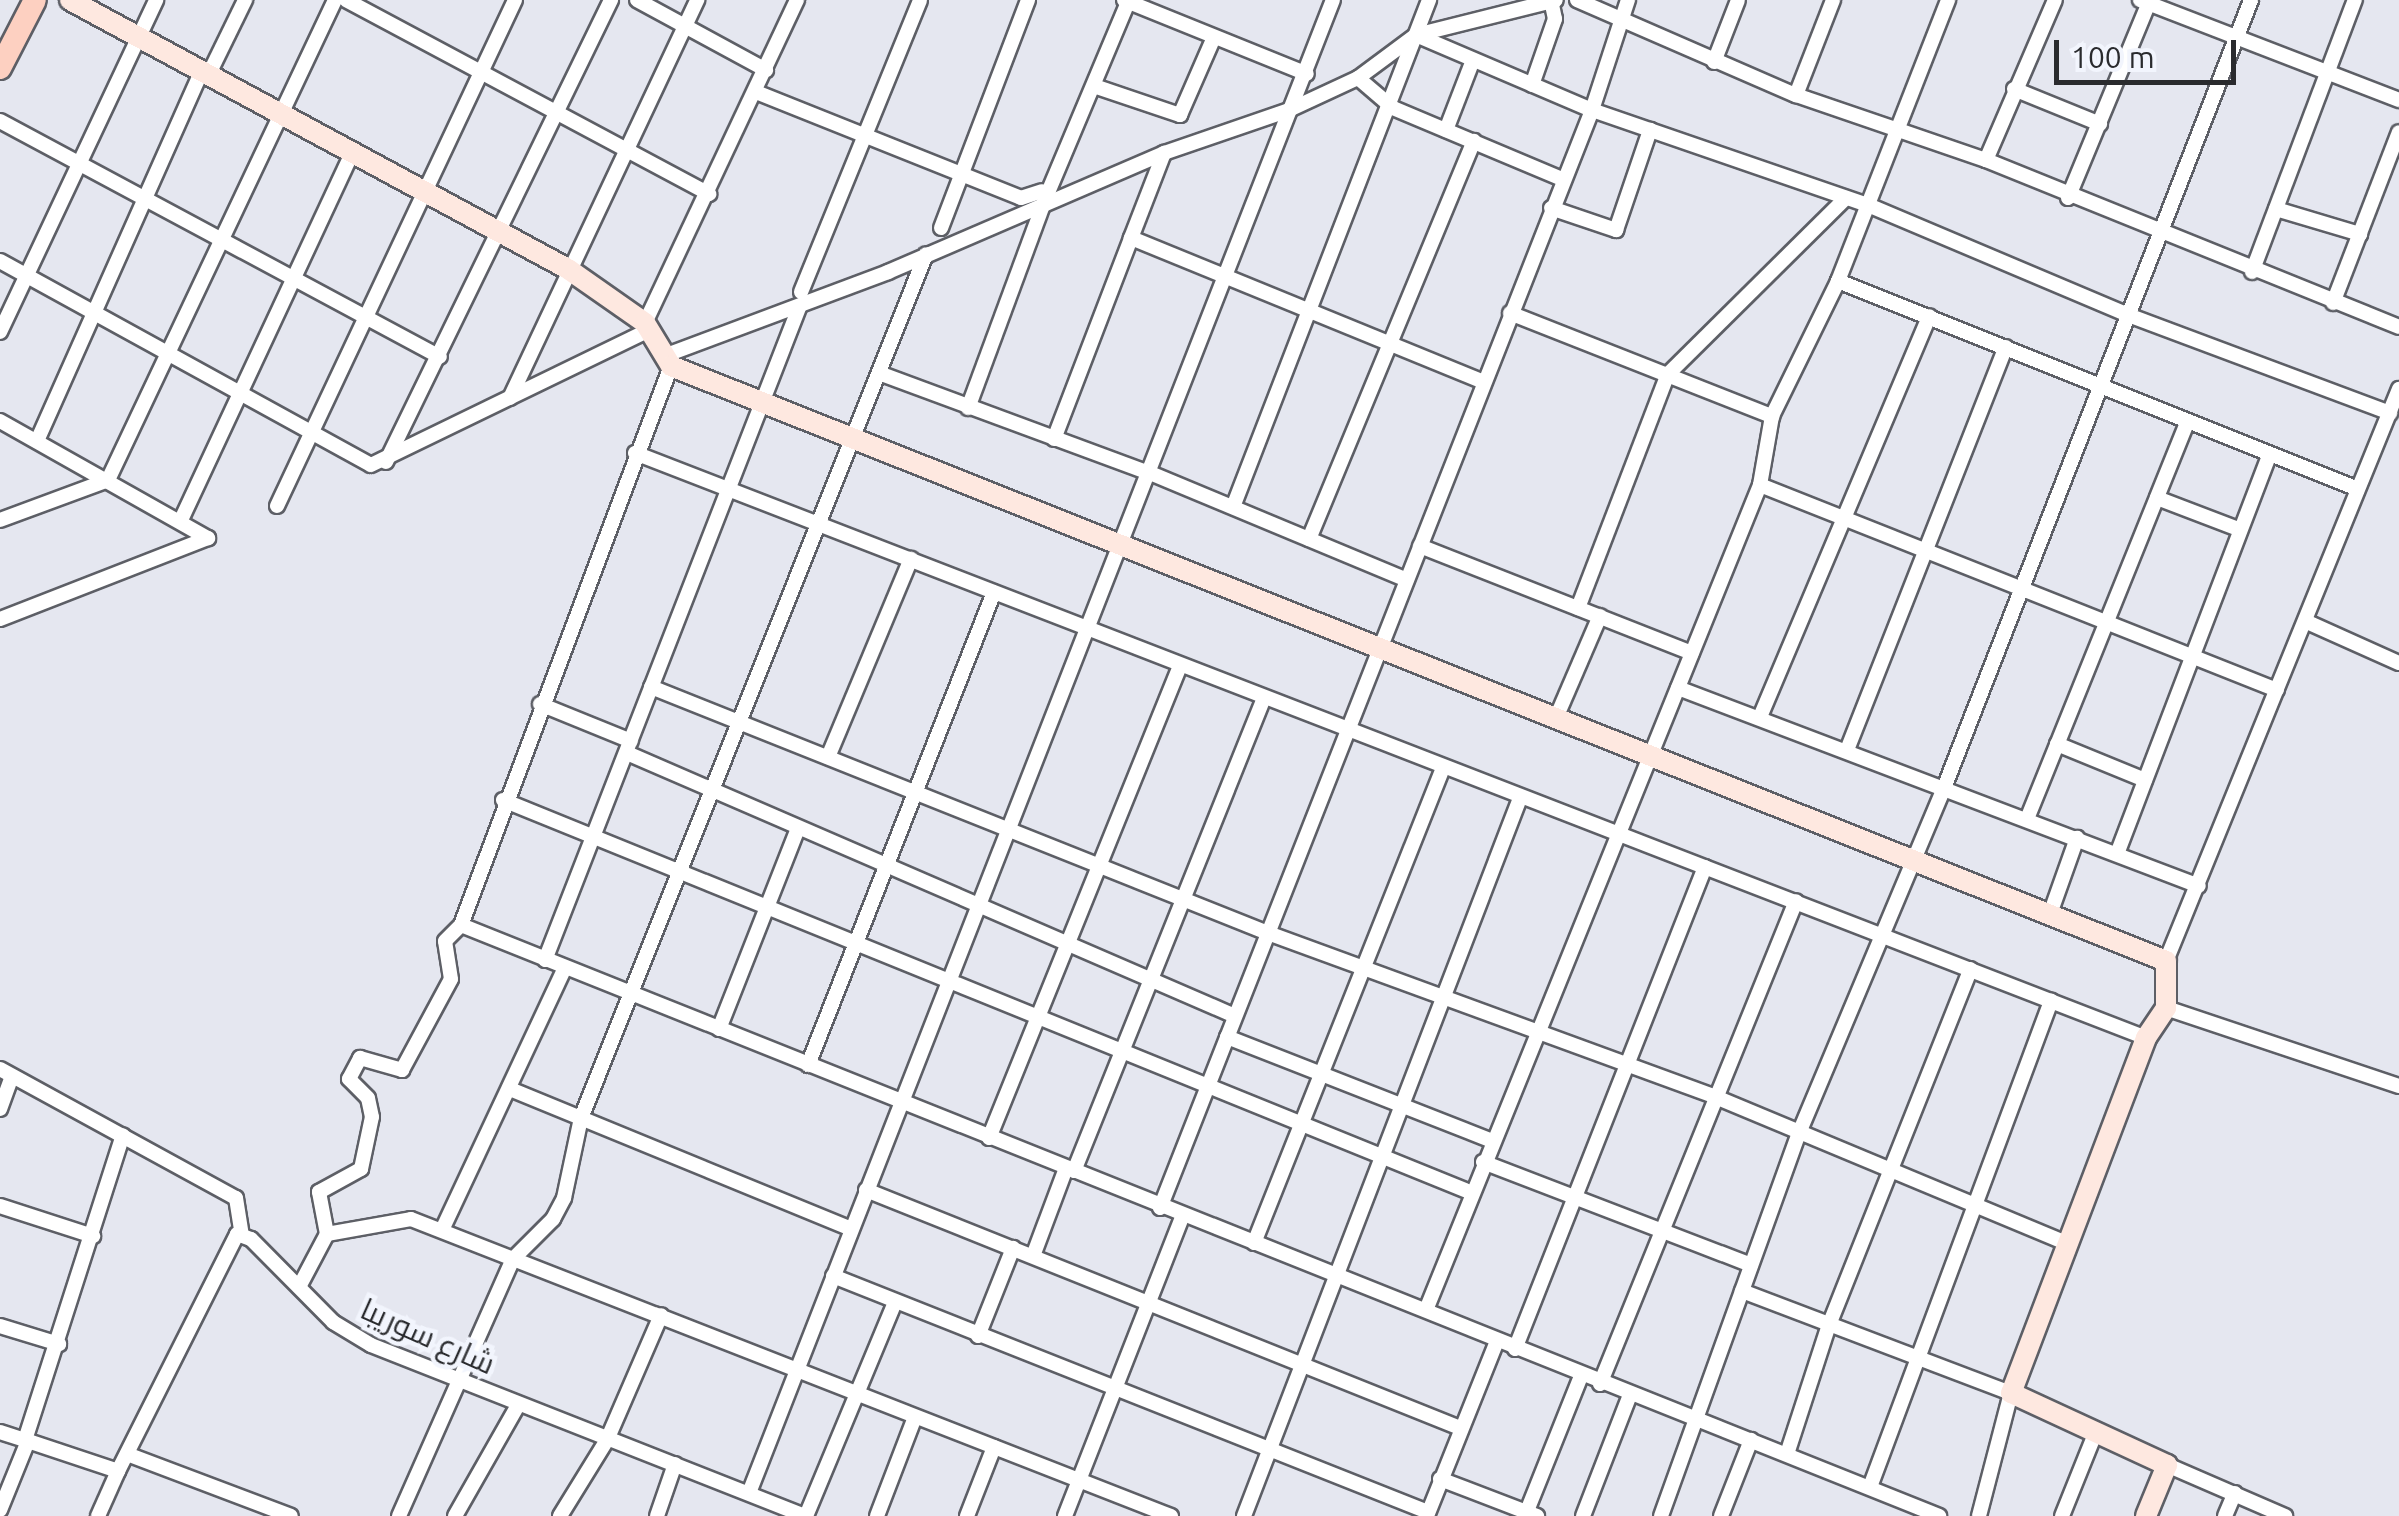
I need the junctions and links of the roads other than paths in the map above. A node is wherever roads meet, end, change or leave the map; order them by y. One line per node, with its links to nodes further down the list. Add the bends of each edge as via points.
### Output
1 (35, 0): 35 (main road)
2 (70, 0): 32 (street)
3 (156, 0): 32 (street)
4 (245, 0): 38 (street)
5 (336, 0): 52 (street)
6 (346, 0): 39 (street)
7 (514, 0): 39 (street)
8 (611, 0): 51 (street)
9 (637, 0): 28 (street)
10 (697, 0): 28 (street)
11 (797, 0): 36 (street)
12 (920, 0): 57 (street)
13 (1028, 0): 66 (street)
14 (1331, 0): 40 (street)
15 (1429, 0): 29 (street)
16 (1577, 0): 27 (street)
17 (1628, 0): 27 (street)
18 (1738, 0): 34 (street)
19 (1834, 0): 46 (street)
20 (1948, 0): 59 (street)
21 (2055, 0): 44 (street)
22 (2251, 0): 30 (street)
23 (2354, 0): 37 (street)
24 (1126, 1): 31 (street); 43 (street)
25 (1553, 1): 29 (street); 42 (street, via 1549,46)
26 (2146, 1): 30 (street); 54 (street)
27 (1622, 22): 34 (street); 50 (street)
28 (684, 26): 36 (street); 61 (street)
29 (1416, 35): 33 (street); 41 (street); 48 (street)
30 (2237, 36): 37 (street); 80 (street)
31 (1214, 37): 40 (street); 43 (street, via 1180,115)
32 (138, 38): 38 (street); 65 (street)
33 (1473, 60): 42 (street); 55 (street)
34 (1714, 62): 46 (street)
35 (0, 68)
36 (766, 70): 45 (street)
37 (2328, 72): 47 (street); 77 (street)
38 (204, 74): 52 (street); 71 (street)
39 (479, 74): 51 (street); 69 (street)
40 (1306, 74): 49 (street)
41 (1358, 78): 48 (street); 49 (street)
42 (1532, 85): 50 (street)
43 (1094, 86): 68 (street)
44 (2014, 89): 54 (street); 64 (street)
45 (756, 92): 57 (street); 70 (street)
46 (1796, 95): 59 (street)
47 (2399, 100)
48 (1392, 108): 55 (street); 94 (street)
49 (1289, 110): 62 (street); 88 (street)
50 (1592, 110): 56 (street); 67 (street)
51 (555, 116): 61 (street); 79 (street)
52 (280, 118): 63 (street); 83 (street)
53 (0, 121): 65 (street)
54 (2100, 124): 73 (street)
55 (1446, 130): 60 (street)
56 (1650, 130): 72 (street); 76 (street, via 1616,230)
57 (866, 132): 66 (street); 92 (street)
58 (2399, 132): 81 (street)
59 (1896, 134): 64 (street); 75 (street)
60 (1474, 141): 67 (street); 103 (street)
61 (624, 152): 70 (street); 86 (street)
62 (1164, 153): 74 (street); 82 (street)
63 (350, 156): 69 (street); 90 (street)
64 (1986, 160): 73 (street)
65 (78, 164): 71 (street); 89 (street)
66 (962, 171): 68 (street, via 1027,199); 78 (street)
67 (1562, 179): 76 (street)
68 (1055, 182): 74 (street)
69 (424, 194): 79 (street); 99 (street)
70 (710, 194): 100 (street)
71 (145, 198): 83 (street); 97 (street)
72 (1846, 198): 75 (street); 109 (street)
73 (2068, 198): 80 (street)
74 (1044, 202): 84 (street); 116 (street)
75 (1868, 205): 91 (street); 96 (street)
76 (1551, 208): 95 (street)
77 (2276, 209): 81 (street); 87 (street)
78 (941, 228)
79 (500, 234): 86 (street); 106 (street)
80 (2159, 234): 87 (street); 96 (street)
81 (2360, 234): 93 (street)
82 (1131, 238): 88 (street); 122 (street)
83 (223, 240): 90 (street); 105 (street)
84 (926, 254): 92 (street); 108 (street)
85 (0, 262): 89 (street)
86 (568, 269): 100 (street); 114 (street)
87 (2252, 272): 93 (street)
88 (1226, 275): 94 (street); 128 (street)
89 (26, 277): 97 (street); 102 (street)
90 (293, 279): 99 (street); 113 (street)
91 (1838, 281): 98 (street); 118 (street)
92 (800, 300): 107 (street); 115 (street)
93 (2333, 303): 101 (street)
94 (1310, 308): 103 (street); 135 (street)
95 (1510, 313): 109 (street); 110 (street)
96 (2128, 315): 111 (street); 117 (street)
97 (94, 316): 105 (street); 124 (street)
98 (1929, 316): 104 (street); 136 (street)
99 (366, 318): 106 (street); 121 (street)
100 (648, 326): 107 (street); 114 (street)
101 (2399, 327)
102 (0, 332)
103 (1394, 342): 110 (street); 141 (street)
104 (2006, 347): 111 (street); 144 (street)
105 (168, 356): 113 (street); 129 (street)
106 (440, 357): 127 (street)
107 (670, 360): 115 (street); 125 (street)
108 (879, 373): 116 (street); 123 (street)
109 (1668, 374): 118 (street); 149 (street)
110 (1482, 382): 143 (street)
111 (2099, 384): 120 (street); 147 (street)
112 (2399, 389): 117 (street)
113 (239, 396): 121 (street); 138 (street)
114 (510, 399): 127 (street)
115 (764, 404): 123 (street); 131 (street)
116 (968, 408): 122 (street)
117 (2390, 413): 132 (street)
118 (1772, 416): 130 (street)
119 (0, 421): 124 (street)
120 (2188, 422): 126 (street); 133 (street)
121 (313, 434): 127 (street, via 371,465); 134 (street)
122 (1054, 439): 128 (street)
123 (853, 440): 139 (street); 142 (street)
124 (37, 441): 129 (street)
125 (635, 453): 131 (street); 164 (street)
126 (2270, 454): 132 (street); 140 (street)
127 (386, 462)
128 (1150, 474): 135 (street); 142 (street)
129 (108, 480): 137 (street); 138 (street)
130 (1760, 484): 136 (street); 156 (street)
131 (731, 490): 139 (street); 160 (street)
132 (2358, 490): 153 (street)
133 (2157, 498): 140 (street); 151 (street)
134 (277, 506)
135 (1233, 507): 141 (street)
136 (1843, 518): 144 (street); 165 (street)
137 (0, 520)
138 (181, 520): 152 (street, via 208,534 206,542)
139 (820, 523): 145 (street); 167 (street)
140 (2238, 529): 157 (street)
141 (1310, 539): 146 (street)
142 (1121, 546): 154 (street); 155 (street)
143 (1420, 546): 146 (street); 149 (street)
144 (1927, 550): 147 (street); 171 (street)
145 (912, 558): 148 (street); 172 (street)
146 (1407, 580): 155 (street)
147 (2022, 586): 151 (street); 176 (street)
148 (994, 592): 154 (street); 178 (street)
149 (1578, 608): 150 (street)
150 (1600, 616): 156 (street); 166 (street)
151 (2106, 619): 157 (street); 169 (street)
152 (0, 620)
153 (2305, 620): 158 (street); 162 (street)
154 (1088, 630): 159 (street); 183 (street)
155 (1379, 650): 166 (street); 168 (street)
156 (1692, 653): 161 (street)
157 (2192, 654): 162 (street); 175 (street)
158 (2399, 663)
159 (1180, 666): 163 (street); 189 (street)
160 (651, 687): 167 (street); 170 (street)
161 (1678, 688): 165 (street); 173 (street)
162 (2277, 690): 193 (street)
163 (1264, 698): 168 (street); 194 (street)
164 (540, 704): 170 (street); 180 (street)
165 (1760, 717): 171 (street)
166 (1556, 718): 173 (street)
167 (740, 721): 172 (street); 177 (street)
168 (1347, 733): 174 (street); 200 (street)
169 (2057, 744): 175 (street); 181 (street)
170 (629, 747): 177 (street); 186 (street)
171 (1846, 750): 176 (street)
172 (828, 756): 178 (street)
173 (1652, 756): 184 (street); 188 (street)
174 (1443, 768): 179 (street); 206 (street)
175 (2145, 780): 187 (street)
176 (1944, 788): 181 (street); 188 (street)
177 (713, 791): 182 (street); 192 (street)
178 (913, 792): 183 (street); 190 (street)
179 (1520, 798): 184 (street); 212 (street)
180 (503, 800): 186 (street); 199 (street)
181 (2027, 819): 185 (street)
182 (798, 828): 190 (street); 197 (street)
183 (1009, 828): 189 (street); 196 (street)
184 (1620, 838): 191 (street); 218 (street)
185 (2077, 838): 187 (street); 198 (street)
186 (593, 839): 192 (street); 204 (street)
187 (2117, 854): 193 (street)
188 (1915, 857): 198 (street); 201 (street)
189 (1100, 864): 194 (street); 202 (street)
190 (886, 865): 196 (street); 203 (street)
191 (1705, 867): 195 (street); 222 (street)
192 (679, 875): 197 (street); 211 (street)
193 (2199, 886): 205 (street)
194 (1181, 897): 200 (street); 209 (street)
195 (1796, 901): 201 (street); 229 (street)
196 (980, 904): 202 (street); 210 (street)
197 (767, 911): 203 (street); 217 (street)
198 (2050, 914): 205 (street)
199 (461, 925): 204 (street); 254 (street, via 445,941 453,974 405,1067 394,1072 360,1058 349,1079 368,1098 372,1116 361,1169 319,1192)
200 (1268, 933): 206 (street); 215 (street)
201 (1884, 933): 208 (street); 235 (street)
202 (1068, 943): 209 (street); 216 (street)
203 (854, 946): 210 (street); 223 (street)
204 (545, 960): 207 (street)
205 (2166, 961): 214 (street)
206 (1362, 966): 212 (street); 224 (street)
207 (565, 968): 211 (street); 227 (street)
208 (1971, 970): 213 (street); 242 (street)
209 (1149, 977): 215 (street); 221 (street)
210 (949, 980): 216 (street); 230 (street)
211 (632, 995): 217 (street); 233 (street)
212 (1442, 998): 218 (street); 231 (street)
213 (2051, 1002): 220 (street); 246 (street)
214 (2166, 1008): 220 (street); 226 (street)
215 (1235, 1016): 219 (street)
216 (1038, 1018): 221 (street); 237 (street)
217 (718, 1030): 223 (street)
218 (1534, 1030): 222 (street); 238 (street)
219 (1228, 1037): 224 (street); 228 (street)
220 (2146, 1038): 256 (street)
221 (1120, 1052): 228 (street); 241 (street)
222 (1625, 1065): 229 (street); 245 (street)
223 (808, 1066): 230 (street)
224 (1321, 1072): 231 (street); 234 (street)
225 (6, 1073): 232 (street); 236 (street)
226 (2399, 1086)
227 (510, 1089): 233 (street); 250 (street)
228 (1207, 1090): 234 (street); 248 (street)
229 (1713, 1096): 235 (street); 252 (street)
230 (901, 1102): 237 (street); 243 (street)
231 (1402, 1104): 238 (street); 239 (street)
232 (0, 1109)
233 (581, 1118): 251 (street); 260 (street, via 564,1198 553,1219)
234 (1301, 1124): 239 (street); 257 (street)
235 (1798, 1133): 242 (street); 261 (street)
236 (123, 1135): 253 (street, via 236,1198); 255 (street)
237 (990, 1138): 241 (street)
238 (1492, 1141): 240 (street)
239 (1382, 1156): 244 (street); 263 (street)
240 (1484, 1162): 244 (street); 245 (street)
241 (1070, 1170): 248 (street); 259 (street)
242 (1888, 1170): 246 (street); 270 (street)
243 (866, 1190): 251 (street); 258 (street)
244 (1470, 1192): 268 (street)
245 (1573, 1198): 252 (street); 275 (street)
246 (1974, 1202): 256 (street); 276 (street)
247 (0, 1207): 255 (street)
248 (1160, 1208): 249 (street)
249 (1183, 1215): 257 (street); 266 (street)
250 (443, 1228): 254 (street, via 396,1218); 260 (street)
251 (851, 1229): 262 (street)
252 (1660, 1231): 261 (street); 281 (street)
253 (242, 1234): 264 (street, شارع سوريبا); 297 (street, via 229,1245)
254 (327, 1234): 264 (street)
255 (93, 1236): 274 (street)
256 (2066, 1242): 283 (street)
257 (1254, 1243): 263 (street)
258 (1012, 1248): 259 (street); 272 (street)
259 (1033, 1256): 266 (street)
260 (513, 1259): 269 (street); 280 (street)
261 (1751, 1265): 265 (street)
262 (833, 1276): 267 (street); 278 (street)
263 (1340, 1278): 268 (street); 277 (street)
264 (299, 1287): 280 (street, شارع سوريبا, via 354,1337)
265 (1742, 1291): 270 (street); 288 (street)
266 (1149, 1301): 277 (street); 282 (street)
267 (895, 1302): 272 (street); 284 (street)
268 (1426, 1310): 273 (street)
269 (660, 1315): 278 (street); 293 (street)
270 (1829, 1325): 276 (street); 298 (street)
271 (0, 1326): 274 (street)
272 (978, 1336): 282 (street)
273 (1496, 1341): 275 (street); 289 (street)
274 (59, 1344): 292 (street)
275 (1515, 1349): 279 (street)
276 (1914, 1359): 283 (street); 304 (street)
277 (1308, 1363): 289 (street); 296 (street)
278 (797, 1367): 284 (street); 306 (street)
279 (1581, 1376): 281 (street); 310 (street)
280 (458, 1381): 286 (street, شارع سوريبا); 313 (street)
281 (1600, 1384): 285 (street)
282 (1115, 1389): 296 (street); 303 (street)
283 (2011, 1393): 291 (street); 327 (street)
284 (858, 1394): 287 (street); 317 (street)
285 (1630, 1395): 288 (street); 323 (street)
286 (518, 1406): 293 (street, شارع سوريبا); 314 (street)
287 (915, 1417): 295 (street); 318 (street)
288 (1694, 1417): 294 (street); 324 (street)
289 (1460, 1428): 302 (street)
290 (0, 1432): 292 (street)
291 (2096, 1434): 300 (street); 328 (street)
292 (26, 1440): 301 (street); 307 (street)
293 (607, 1440): 299 (street, شارع سوريبا); 315 (street)
294 (1750, 1440): 298 (street); 325 (street)
295 (994, 1447): 303 (street); 319 (street)
296 (1272, 1451): 309 (street); 322 (street)
297 (126, 1454): 301 (street); 312 (street)
298 (1787, 1454): 304 (street)
299 (675, 1464): 306 (street, شارع سوريبا); 316 (street)
300 (2168, 1465): 305 (street); 329 (street)
301 (118, 1471): 311 (street)
302 (1440, 1479): 309 (street); 310 (street)
303 (1079, 1481): 320 (street); 321 (street)
304 (1870, 1487): 308 (street)
305 (2235, 1493): 330 (street); 331 (street)
306 (749, 1494): 317 (street, شارع سوريبا)
307 (0, 1510)
308 (1911, 1511): 326 (street)
309 (1428, 1514)
310 (1530, 1515)
311 (98, 1516)
312 (291, 1516)
313 (398, 1516)
314 (455, 1516)
315 (560, 1516)
316 (656, 1516)
317 (806, 1516)
318 (877, 1516)
319 (968, 1516)
320 (1065, 1516)
321 (1169, 1516)
322 (1244, 1516)
323 (1583, 1516)
324 (1660, 1516)
325 (1721, 1516)
326 (1939, 1516)
327 (1979, 1516)
328 (2062, 1516)
329 (2146, 1516)
330 (2225, 1516)
331 (2285, 1516)

